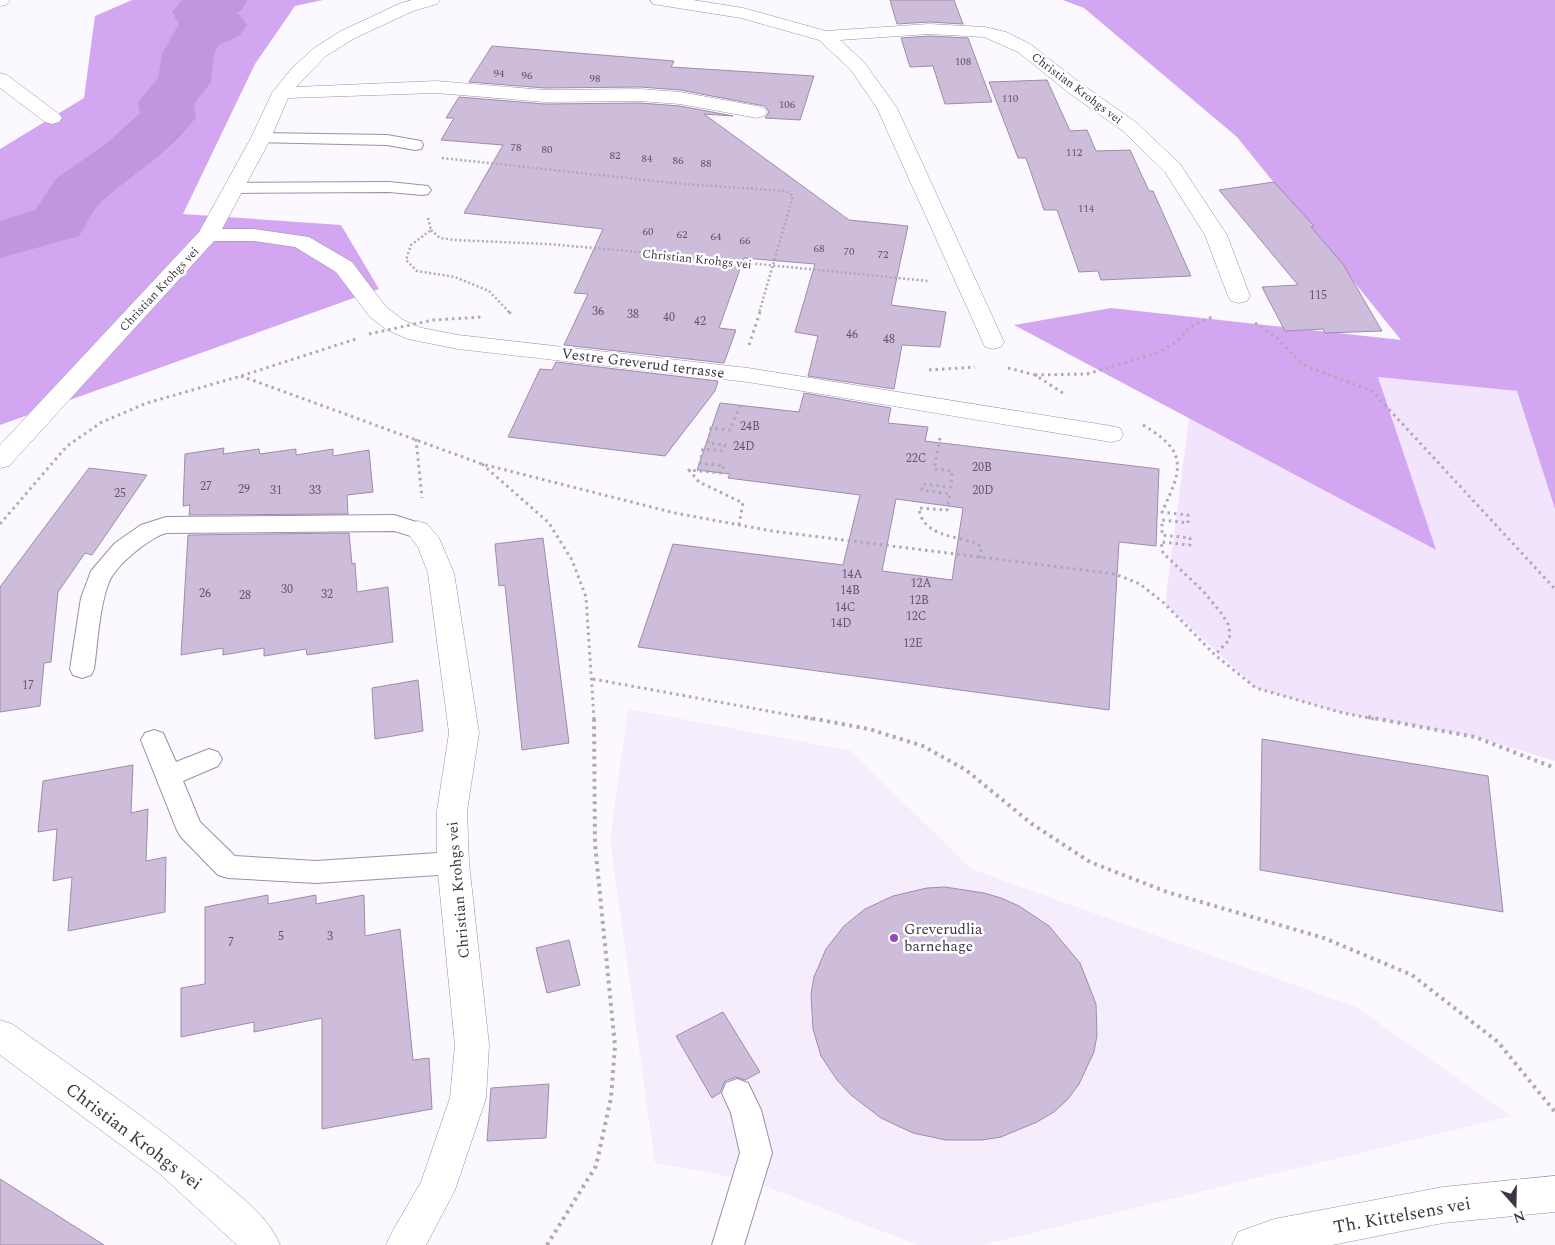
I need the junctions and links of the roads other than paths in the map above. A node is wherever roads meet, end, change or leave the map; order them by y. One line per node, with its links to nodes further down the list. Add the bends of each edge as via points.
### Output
1 (431, 0): 5 (street, Christian Krohgs vei, via 407,7 347,35 320,52)
2 (659, 0): 3 (street, Christian Krohgs vei, via 743,13)
3 (825, 36): 13 (street, Christian Krohgs vei, via 929,29 976,31 1000,36 1024,48 1130,127 1173,168 1216,235); 14 (street, Christian Krohgs vei, via 858,66 887,108)
4 (0, 79): 7 (street)
5 (281, 93): 6 (street, via 436,87 545,96 640,95 680,98); 8 (street, Christian Krohgs vei)
6 (757, 112)
7 (52, 118)
8 (261, 138): 9 (lane, via 387,140); 10 (street, Christian Krohgs vei)
9 (416, 151)
10 (234, 188): 11 (lane, via 389,187); 12 (street, Christian Krohgs vei)
11 (422, 190)
12 (208, 235): 15 (street, Vestre Greverud terrasse, via 254,235 301,242 344,267 378,312 395,326 416,334 458,342 748,375); 16 (street, Christian Krohgs vei)
13 (1240, 301)
14 (993, 342)
15 (1104, 433)
16 (0, 460)
17 (418, 530): 18 (lane, via 394,523 166,525 149,530 123,549 100,577 93,598); 22 (street, Christian Krohgs vei, via 430,544 441,573 464,733 452,811)
18 (82, 669)
19 (154, 740): 21 (lane)
20 (209, 760): 21 (lane)
21 (168, 776): 22 (lane, via 189,828 228,867 316,872)
22 (454, 863): 27 (street, Christian Krohgs vei, via 472,1045 468,1098 437,1190)
23 (0, 1035): 26 (street, Christian Krohgs vei, via 173,1162 245,1225)
24 (737, 1093): 28 (lane, via 746,1110 756,1153)
25 (1555, 1194): 29 (street, Th. Kittelsens vei, via 1443,1205)
26 (261, 1245)
27 (405, 1245)
28 (728, 1245)
29 (1251, 1245)

